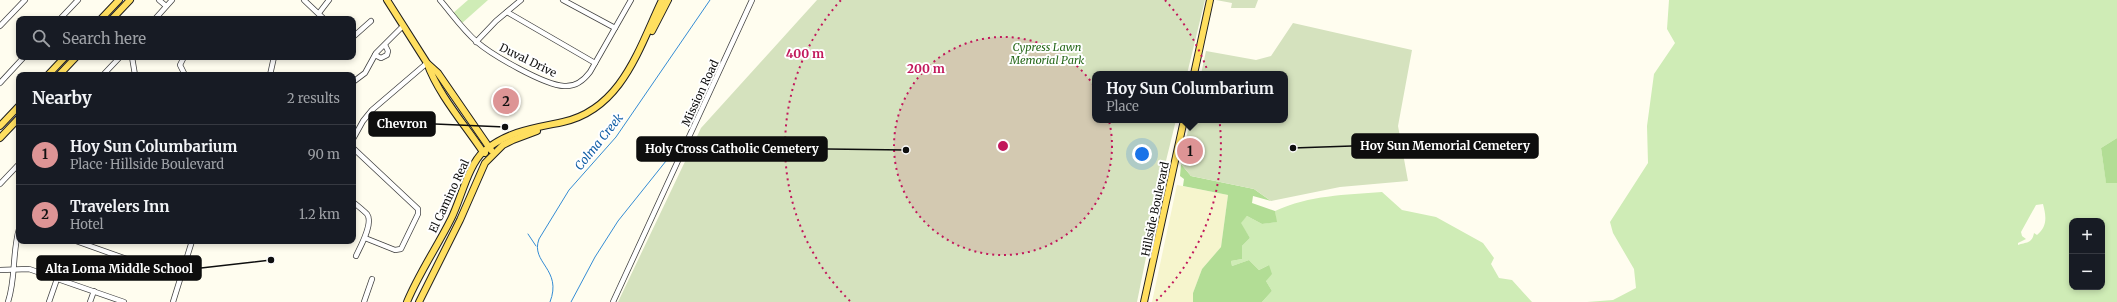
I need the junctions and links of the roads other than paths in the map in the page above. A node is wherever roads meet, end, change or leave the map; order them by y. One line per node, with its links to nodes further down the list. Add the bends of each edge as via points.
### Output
1 (25, 0): 26 (street)
2 (78, 0): 20 (street)
3 (119, 0): 21 (main road)
4 (130, 0): 22 (main road)
5 (159, 0): 17 (street)
6 (304, 0): 19 (street)
7 (329, 0): 19 (street)
8 (386, 0): 27 (main road)
9 (440, 0): 30 (street, Duval Drive)
10 (521, 0): 18 (street)
11 (563, 0): 28 (street)
12 (631, 0): 28 (street, Duval Drive)
13 (662, 0): 57 (main road, El Camino Real, via 626,76 607,99 582,116 515,132)
14 (668, 0): 60 (main road, El Camino Real, via 629,79 610,102 578,122 530,133 513,140)
15 (752, 0): 83 (street, Mission Road)
16 (1210, 0): 42 (main road)
17 (168, 2): 23 (street)
18 (507, 12): 30 (street); 41 (street)
19 (319, 13): 24 (street)
20 (63, 16)
21 (104, 16)
22 (115, 16)
23 (156, 16)
24 (322, 16)
25 (371, 22): 29 (street)
26 (0, 26)
27 (404, 26): 31 (street); 40 (main road)
28 (615, 28): 41 (street, Duval Drive)
29 (356, 34)
30 (476, 42): 41 (street, Duval Drive, via 494,55 526,71 564,86 582,80)
31 (385, 45): 32 (street); 32 (street, via 388,51 386,55 381,58)
32 (375, 55): 49 (street, via 365,73)
33 (21, 60): 50 (street)
34 (62, 60): 43 (main road)
35 (73, 60): 44 (main road)
36 (117, 60): 45 (street)
37 (132, 60): 46 (street)
38 (182, 60): 47 (street, via 180,65)
39 (273, 60): 48 (street)
40 (427, 63): 55 (street, via 372,110); 57 (main road, via 438,73); 59 (main road, via 442,92)
41 (595, 63)
42 (1195, 71)
43 (51, 72)
44 (62, 72)
45 (106, 72)
46 (134, 72)
47 (184, 72)
48 (271, 72)
49 (356, 80)
50 (0, 82)
51 (16, 109): 54 (main road)
52 (16, 121): 56 (main road)
53 (1183, 123): 84 (main road, Hillside Boulevard)
54 (0, 126)
55 (356, 133)
56 (0, 138)
57 (490, 146): 59 (main road, El Camino Real); 60 (main road)
58 (356, 151): 64 (street, via 418,208 418,214 401,249 396,250)
59 (483, 152): 60 (main road); 81 (main road, El Camino Real, via 476,161 455,210)
60 (493, 155): 82 (main road, El Camino Real, via 480,172 460,220)
61 (16, 167): 62 (street)
62 (0, 184)
63 (356, 205): 64 (street, via 370,220)
64 (365, 238): 68 (street)
65 (16, 239): 69 (street)
66 (84, 244): 71 (street)
67 (191, 244): 71 (street)
68 (356, 256)
69 (12, 269): 70 (street); 72 (street, via 29,269); 75 (street)
70 (0, 270)
71 (180, 278): 79 (street)
72 (57, 279): 74 (street); 76 (street)
73 (372, 279): 80 (street)
74 (94, 291): 77 (street); 78 (street)
75 (8, 302)
76 (49, 302)
77 (90, 302)
78 (124, 302)
79 (173, 302)
80 (364, 302)
81 (407, 302)
82 (419, 302)
83 (614, 302)
84 (1144, 302)

